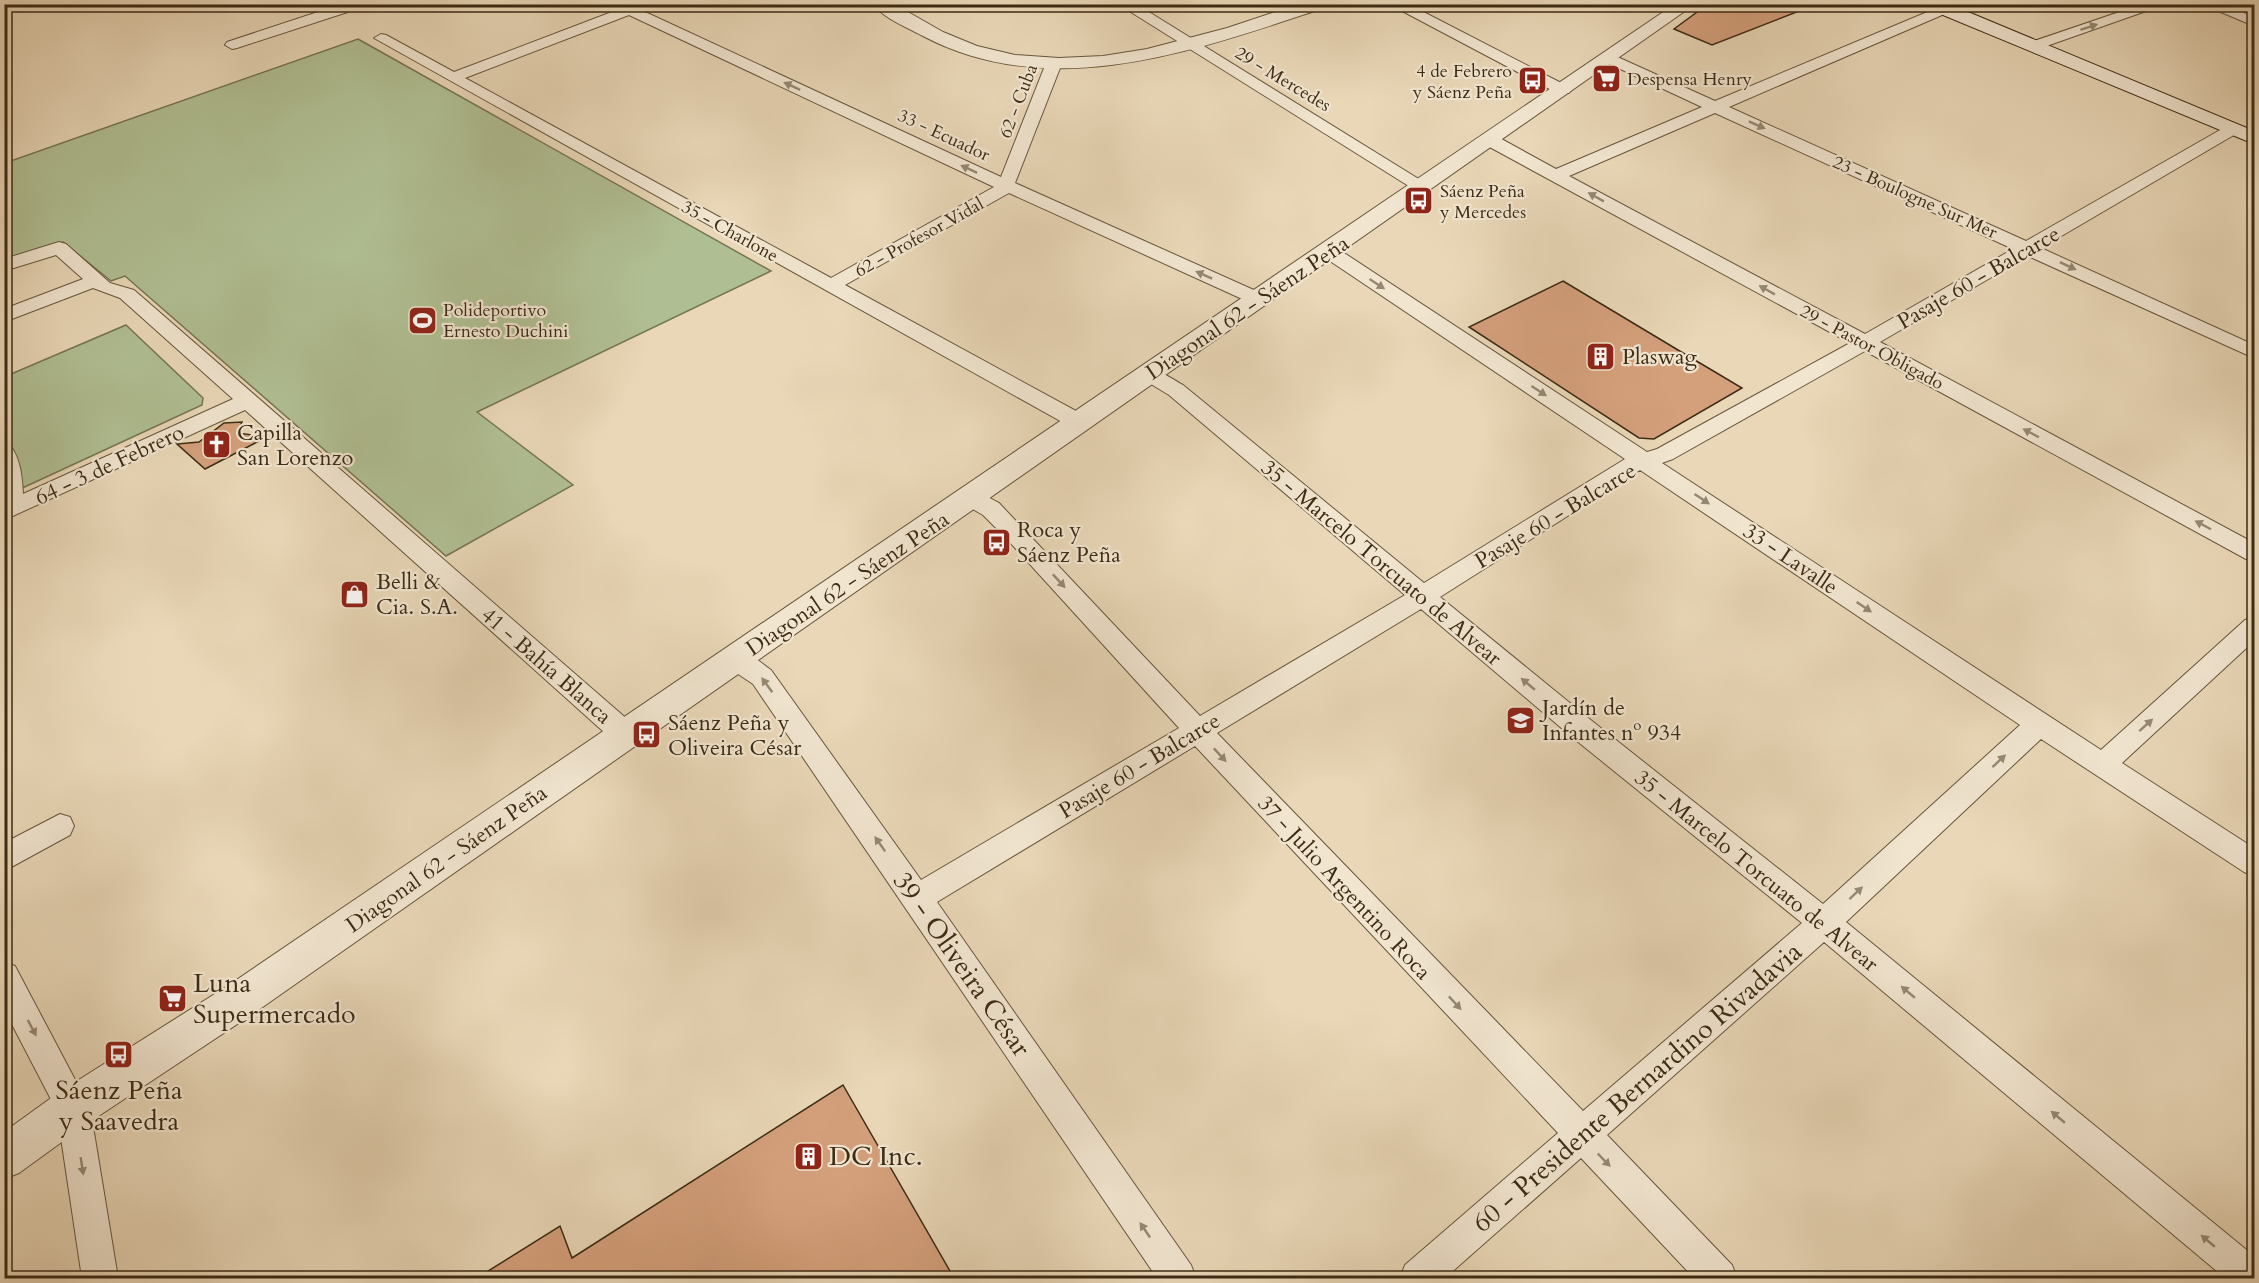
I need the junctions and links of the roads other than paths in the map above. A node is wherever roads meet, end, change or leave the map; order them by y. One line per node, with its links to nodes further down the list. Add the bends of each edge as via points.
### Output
1 (358, 4): 14 (street)
2 (653, 4): 10 (street)
3 (881, 4): 18 (street, via 972,50)
4 (1125, 4): 15 (street, 29 - Mercedes)
5 (1318, 4): 15 (street)
6 (1396, 4): 20 (street)
7 (1687, 4): 17 (street, Diagonal 62 - Sáenz Peña)
8 (2158, 4): 16 (street, one-way to 8)
9 (2209, 4): 12 (street)
10 (622, 7): 19 (street); 26 (street, 33 - Ecuador, one-way to 10)
11 (1938, 7): 16 (main road); 21 (street)
12 (2254, 22)
13 (381, 38): 19 (street, 35 - Charlone)
14 (232, 45)
15 (1191, 45): 18 (street, via 1121,60); 27 (street, 29 - Mercedes)
16 (2033, 46): 22 (main road)
17 (1608, 58): 20 (street, Diagonal 62 - Sáenz Peña); 21 (street, 23 - Boulogne Sur Mer)
18 (1054, 63): 26 (street, 62 - Cuba)
19 (454, 77): 32 (street, 35 - Charlone)
20 (1563, 90): 24 (street, Diagonal 62 - Sáenz Peña)
21 (1716, 106): 25 (street); 28 (street, 23 - Boulogne Sur Mer, one-way to 28)
22 (2233, 129): 23 (main road); 28 (street, Pasaje 60 - Balcarce)
23 (2254, 138)
24 (1490, 140): 25 (street, 29 - Pastor Obligado); 27 (street, Diagonal 62 - Sáenz Peña)
25 (1556, 175): 35 (street, 29 - Pastor Obligado, one-way to 25)
26 (1005, 185): 32 (street, 62 - Profesor Vidal, via 999,193); 33 (street, 33 - Ecuador, one-way to 26)
27 (1421, 186): 29 (street, Diagonal 62 - Sáenz Peña)
28 (2028, 248): 35 (street, Pasaje 60 - Balcarce); 36 (street, 23 - Boulogne Sur Mer, one-way to 36)
29 (1328, 251): 33 (street, Diagonal 62 - Sáenz Peña); 41 (street, 33 - Lavalle, one-way to 41)
30 (4, 265): 31 (street, 41 - Bahía Blanca, via 59,248)
31 (95, 281): 34 (street); 38 (street, 41 - Bahía Blanca, via 127,294)
32 (830, 286): 39 (street, 35 - Charlone)
33 (1258, 298): 37 (street, Diagonal 62 - Sáenz Peña)
34 (4, 316)
35 (1865, 343): 41 (street, Pasaje 60 - Balcarce, via 1665,454); 44 (street, 29 - Pastor Obligado, one-way to 35)
36 (2254, 352)
37 (1148, 374): 39 (street, Diagonal 62 - Sáenz Peña); 45 (street, 35 - Marcelo Torcuato de Alvear, via 1176,390)
38 (246, 400): 43 (street, 64 - 3 de Febrero); 50 (street, 41 - Bahía Blanca)
39 (1078, 422): 42 (street, Diagonal 62 - Sáenz Peña)
40 (4, 453): 43 (street, via 10,473)
41 (1645, 461): 45 (street, Pasaje 60 - Balcarce, via 1628,466); 48 (street, 33 - Lavalle, one-way to 48)
42 (972, 498): 47 (street, Diagonal 62 - Sáenz Peña); 49 (street, 37 - Julio Argentino Roca, one-way to 49, via 991,509 1014,532)
43 (9, 510)
44 (2254, 553)
45 (1423, 596): 49 (street, Pasaje 60 - Balcarce); 56 (street, 35 - Marcelo Torcuato de Alvear, one-way to 45)
46 (2254, 627): 51 (street, one-way to 46)
47 (735, 659): 50 (street, Diagonal 62 - Sáenz Peña); 55 (street, 39 - Oliveira César, one-way to 47, via 762,677)
48 (2039, 724): 51 (street, 33 - Lavalle); 56 (street, 60 - Presidente Bernardino Rivadavia, one-way to 48)
49 (1197, 730): 55 (street, Pasaje 60 - Balcarce); 59 (street, 37 - Julio Argentino Roca, one-way to 59)
50 (625, 734): 58 (street, Diagonal 62 - Sáenz Peña, via 243,998)
51 (2102, 765): 54 (street, 33 - Lavalle)
52 (60, 826): 53 (street)
53 (4, 858)
54 (2254, 863)
55 (917, 898): 62 (street, 39 - Oliveira César, one-way to 55)
56 (1824, 923): 59 (street, 60 - Presidente Bernardino Rivadavia); 65 (street, 35 - Marcelo Torcuato de Alvear, one-way to 56)
57 (4, 976): 58 (street, one-way to 58)
58 (74, 1108): 60 (street, Diagonal 62 - Sáenz Peña); 61 (street, one-way to 61)
59 (1580, 1135): 63 (street, 60 - Presidente Bernardino Rivadavia); 64 (street, 37 - Julio Argentino Roca, one-way to 64)
60 (4, 1158)
61 (100, 1278)
62 (1178, 1278)
63 (1418, 1278)
64 (1719, 1278)
65 (2253, 1278)

